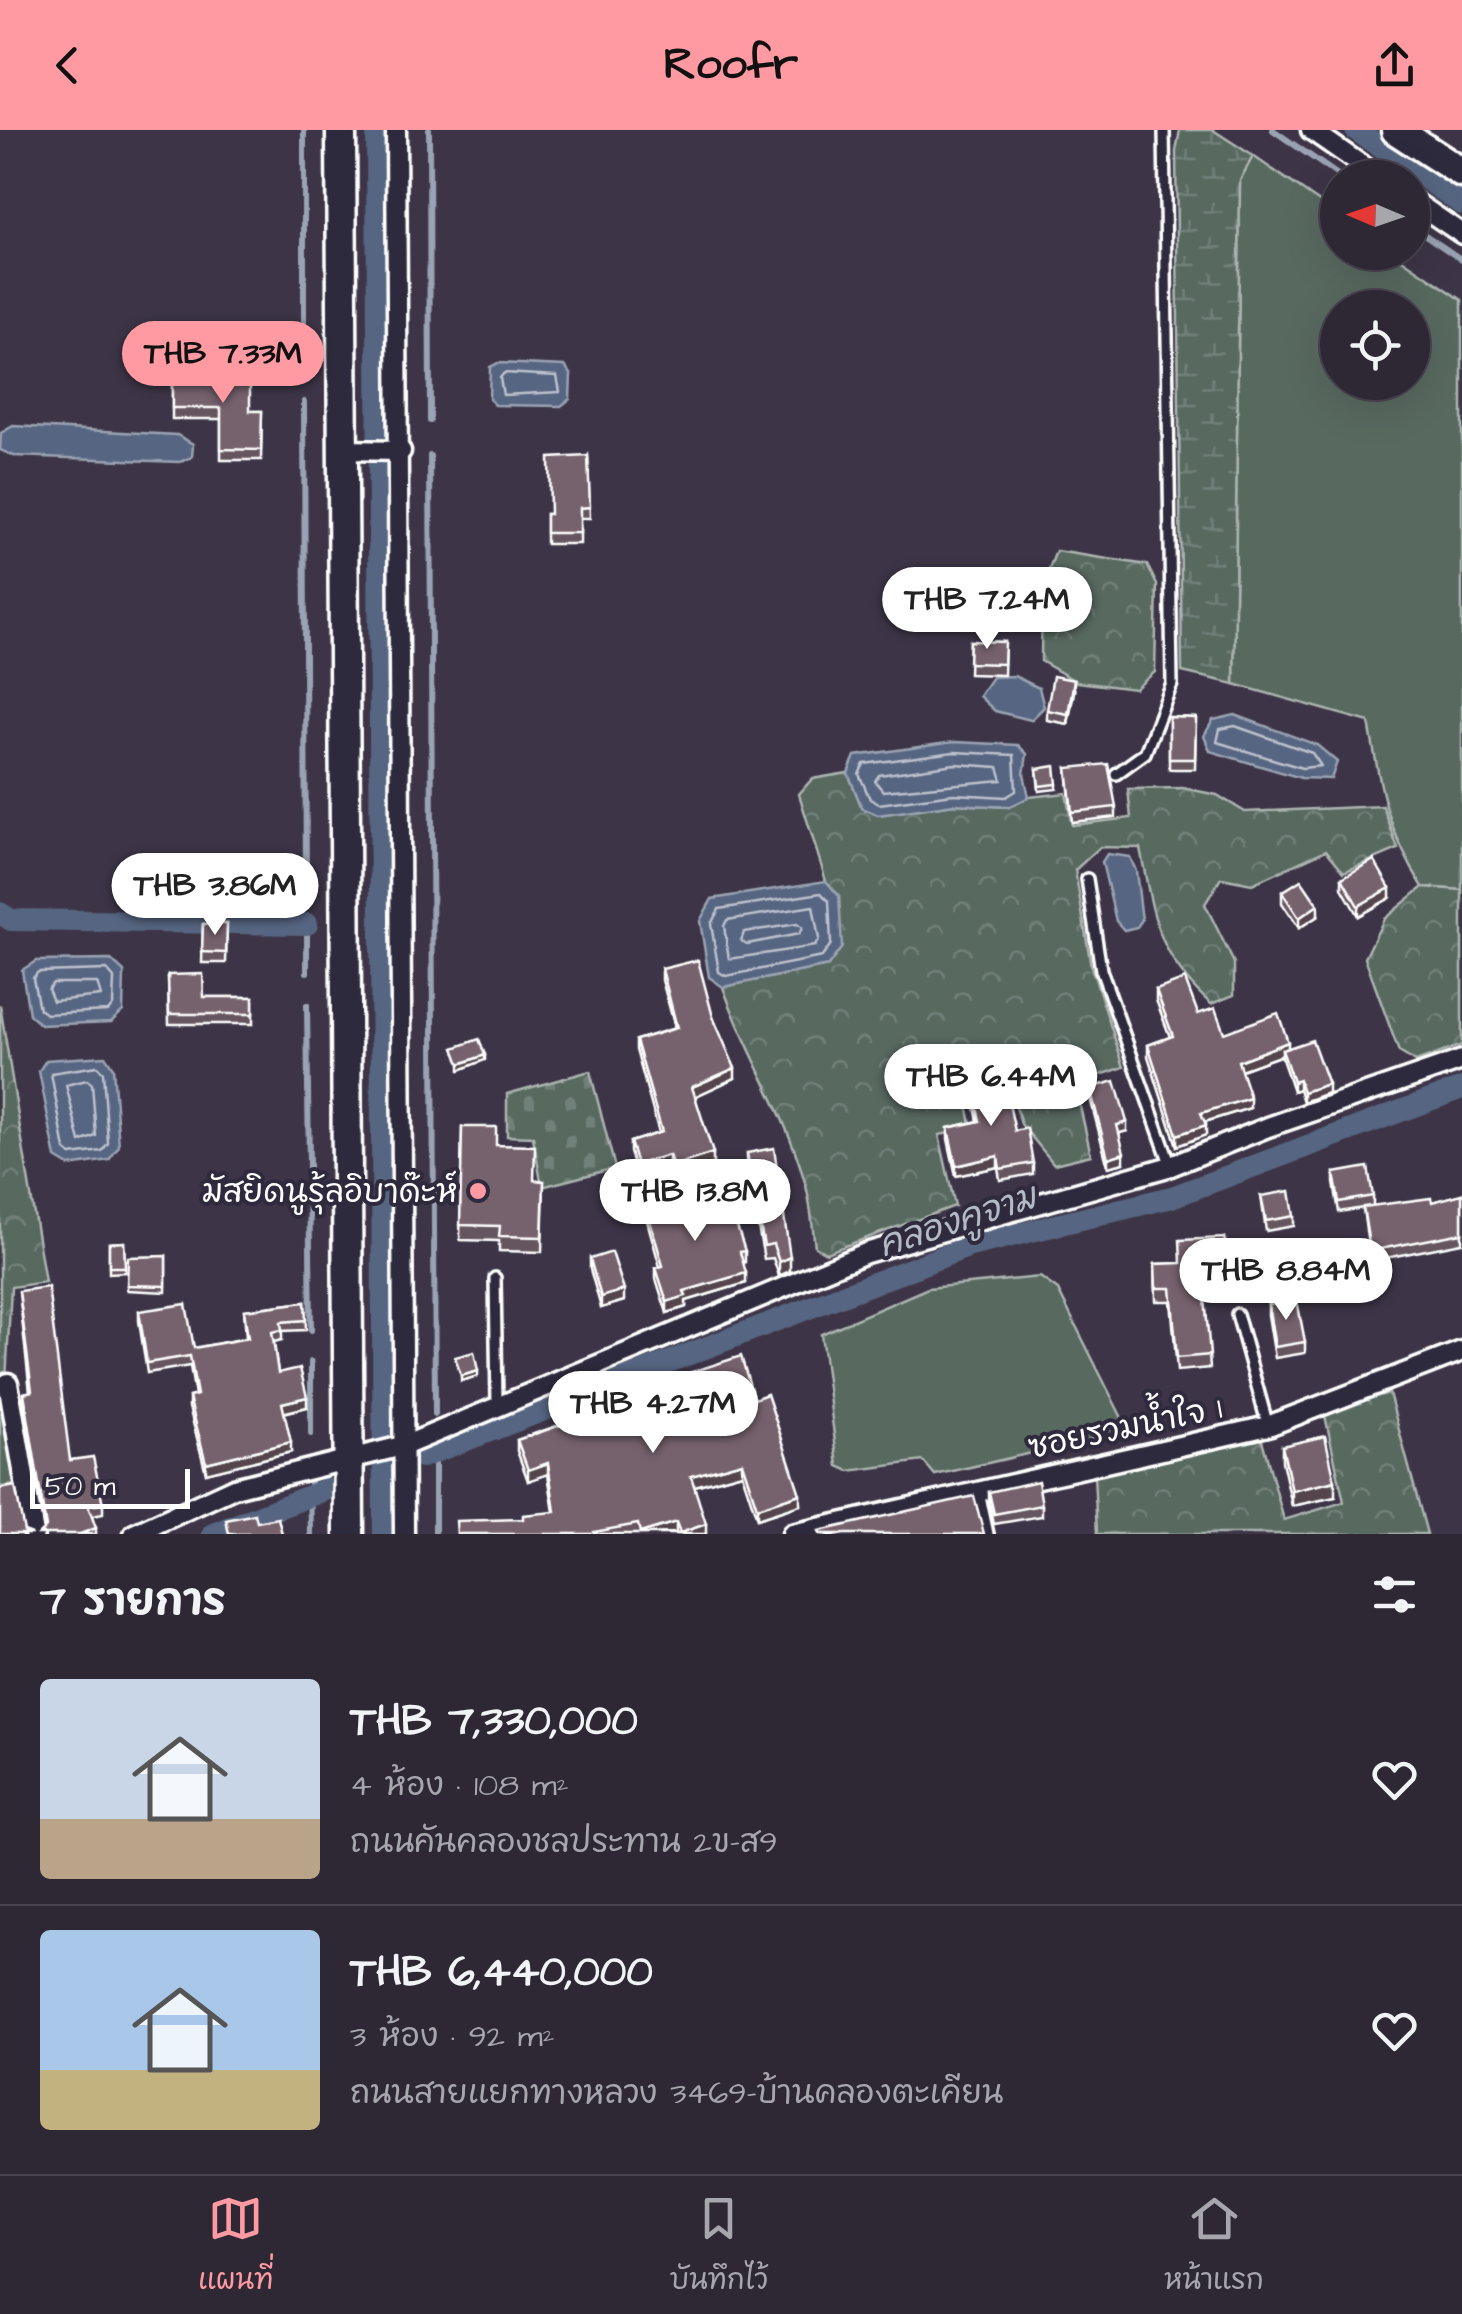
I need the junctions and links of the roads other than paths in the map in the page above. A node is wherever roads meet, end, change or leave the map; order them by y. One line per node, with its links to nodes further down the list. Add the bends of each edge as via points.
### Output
1 (341, 130): 10 (street)
2 (396, 130): 11 (street)
3 (1164, 130): 12 (lane, via 1172,684 1145,753)
4 (1311, 130): 6 (street)
5 (1396, 130): 7 (street)
6 (1354, 160)
7 (1462, 173)
8 (1430, 212): 9 (street)
9 (1462, 234)
10 (349, 450): 11 (street); 23 (street)
11 (395, 451): 22 (street)
12 (1116, 774)
13 (1087, 878): 15 (lane, via 1101,970)
14 (1462, 1060): 15 (street)
15 (1171, 1166): 20 (street, via 866,1253)
16 (494, 1278): 20 (lane)
17 (1237, 1314): 21 (lane)
18 (1462, 1351): 21 (street, ซอยรวมน้ำใจ 1)
19 (8, 1383): 25 (street)
20 (497, 1403): 22 (street)
21 (1268, 1426): 24 (street, ซอยรวมน้ำใจ 1)
22 (402, 1447): 23 (street); 28 (street)
23 (360, 1453): 26 (street, via 234,1488); 27 (street)
24 (978, 1490): 29 (street, ซอยรวมน้ำใจ 1); 30 (lane)
25 (34, 1534)
26 (134, 1534)
27 (349, 1534)
28 (404, 1534)
29 (792, 1534)
30 (988, 1534)

